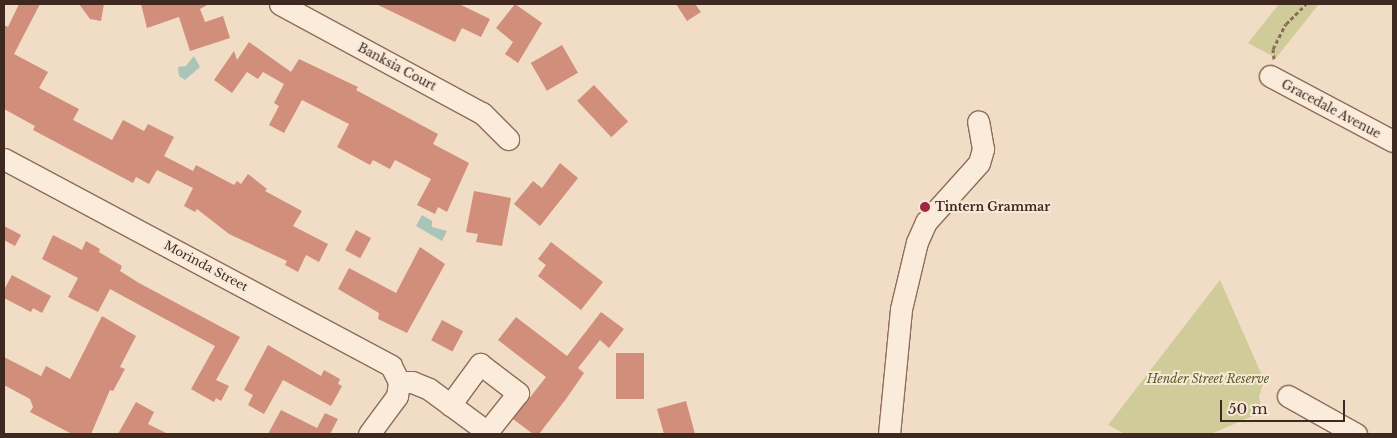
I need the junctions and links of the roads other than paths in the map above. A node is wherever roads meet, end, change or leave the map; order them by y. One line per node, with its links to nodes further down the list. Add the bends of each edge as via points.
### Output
1 (280, 4): 4 (street, Banksia Court, via 482,113)
2 (1274, 69): 5 (street, Gracedale Avenue)
3 (978, 121): 12 (street, via 983,149 980,162 926,222 917,242 901,309)
4 (508, 139)
5 (1393, 141)
6 (4, 159): 7 (street, Morinda Street, via 385,362 396,372)
7 (399, 382): 9 (street, via 412,382 426,388); 11 (street, via 397,396)
8 (1288, 396): 13 (street)
9 (450, 405): 10 (street); 10 (street, via 480,364 518,393)
10 (480, 431)
11 (369, 434)
12 (889, 434)
13 (1356, 434)

